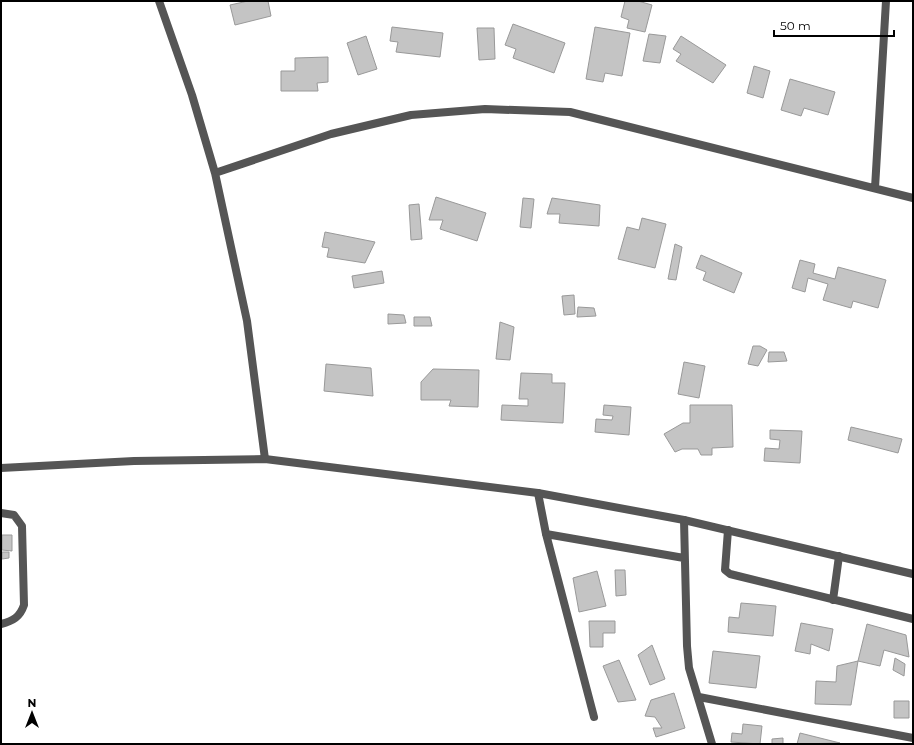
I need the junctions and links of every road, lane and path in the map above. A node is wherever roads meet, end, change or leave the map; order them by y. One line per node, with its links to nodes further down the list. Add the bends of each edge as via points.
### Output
1 (159, 1): 3 (street, via 192,95)
2 (886, 1): 4 (street)
3 (214, 173): 4 (street, via 331,134 411,115 485,109 570,112); 6 (street, via 247,321)
4 (875, 188): 5 (street)
5 (913, 198)
6 (265, 459): 7 (street, via 134,460); 8 (street)
7 (1, 468)
8 (538, 493): 10 (street); 12 (street)
9 (1, 513): 18 (street, via 14,515 22,526 24,605 21,614 12,622)
10 (684, 520): 11 (street); 14 (street)
11 (728, 530): 13 (street); 16 (street, via 724,562 725,570 730,574)
12 (546, 534): 14 (street); 20 (street)
13 (839, 556): 15 (street); 16 (street)
14 (684, 558): 19 (street, via 689,668)
15 (913, 574)
16 (833, 600): 17 (street)
17 (913, 619)
18 (1, 624)
19 (699, 697): 21 (street); 22 (street)
20 (594, 717)
21 (913, 738)
22 (712, 744)

